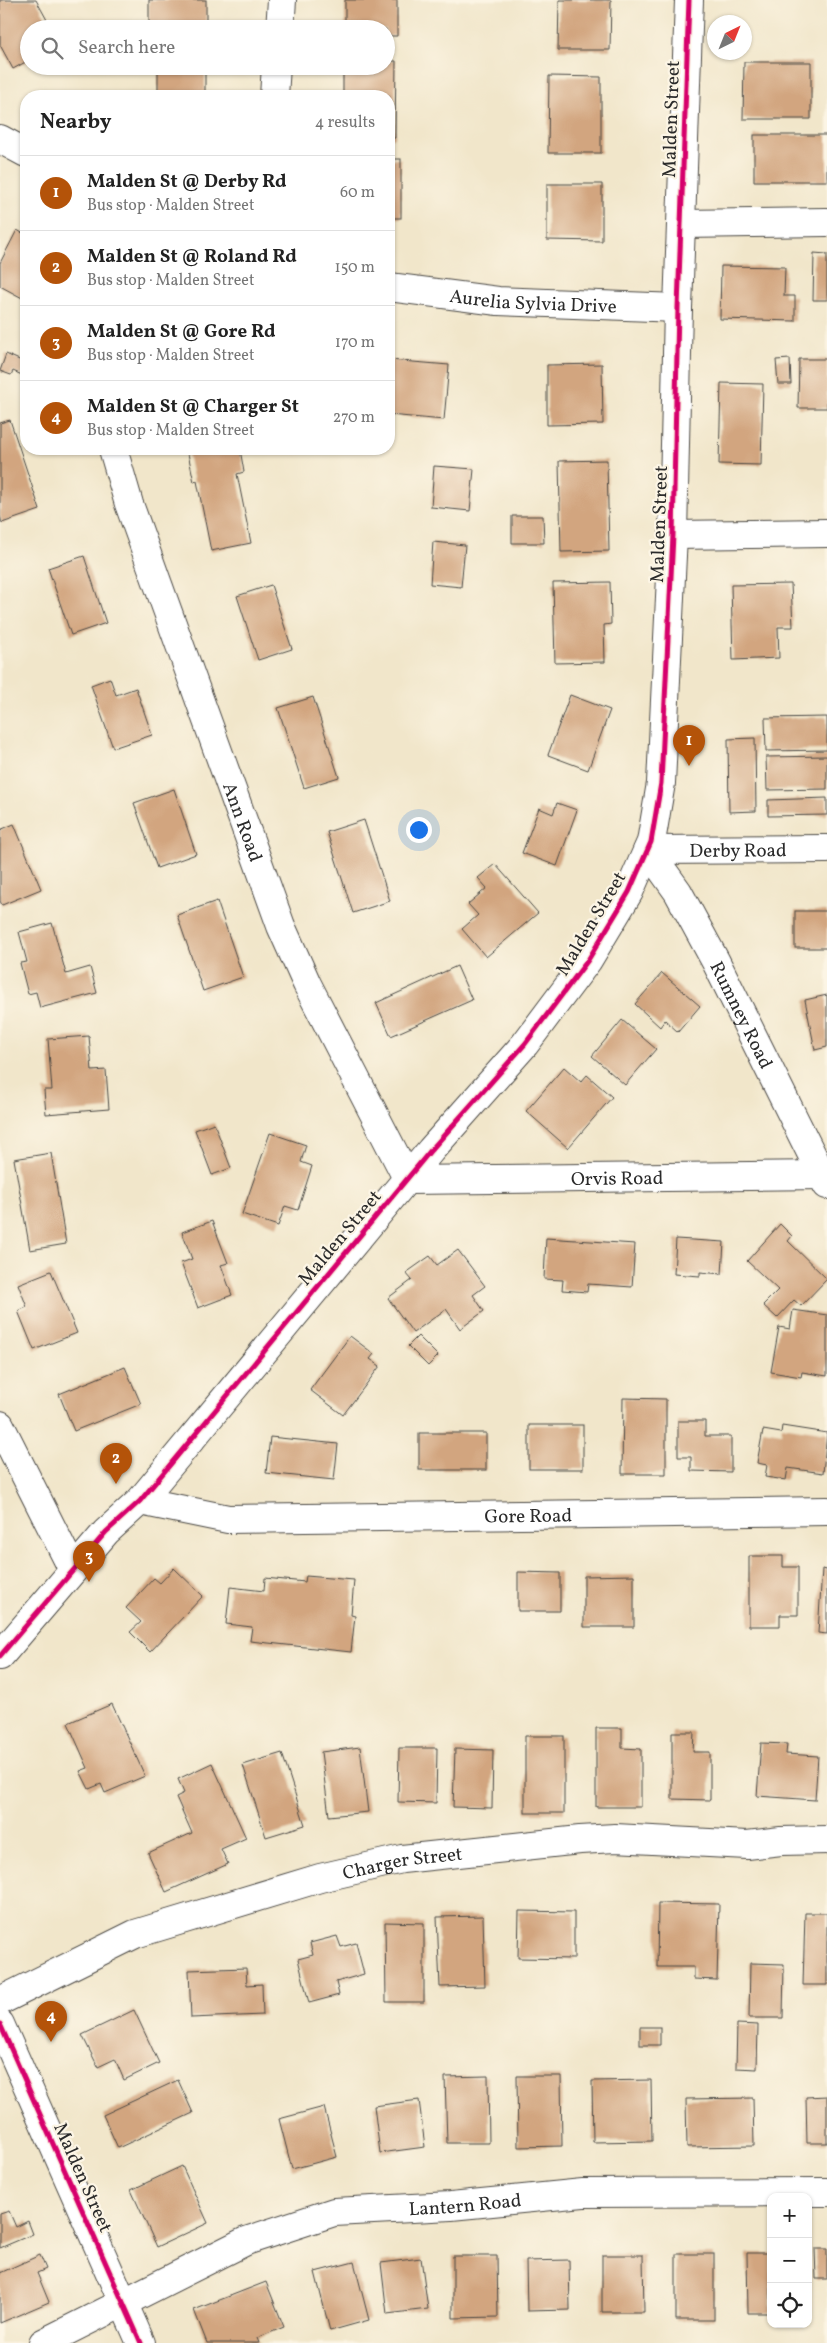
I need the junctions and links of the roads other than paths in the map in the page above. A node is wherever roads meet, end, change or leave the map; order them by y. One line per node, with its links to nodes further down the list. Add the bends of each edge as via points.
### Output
1 (282, 0): 3 (street)
2 (689, 0): 9 (street, Malden Street)
3 (281, 20)
4 (275, 75): 5 (street)
5 (274, 90)
6 (0, 139): 7 (street)
7 (20, 150)
8 (827, 222): 9 (street)
9 (682, 224): 11 (street, Malden Street)
10 (395, 287): 11 (street, Aurelia Sylvia Drive, via 498,301)
11 (678, 308): 14 (street, Malden Street)
12 (115, 455): 18 (street, Ann Road, via 129,504 281,926 307,984)
13 (827, 533): 14 (street)
14 (674, 534): 16 (street, Malden Street, via 660,783)
15 (827, 849): 16 (street, Derby Road)
16 (648, 850): 17 (street, Rumney Road, via 678,892 716,962); 18 (street, Malden Street, via 629,892 588,960 525,1044)
17 (825, 1179): 18 (street, Orvis Road)
18 (408, 1180): 20 (street, Malden Street)
19 (0, 1425): 22 (street)
20 (140, 1501): 21 (street, Gore Road, via 228,1519); 22 (street, Malden Street, via 106,1532)
21 (827, 1511)
22 (73, 1570): 23 (street, Malden Street)
23 (0, 1656)
24 (827, 1840): 25 (street, Charger Street, via 747,1845 606,1838 402,1859 310,1881 135,1934)
25 (0, 2000)
26 (0, 2024): 28 (street, Malden Street)
27 (827, 2192): 28 (street, Lantern Road, via 583,2193 451,2206 334,2212 246,2241)
28 (123, 2303): 29 (street, Lantern Road); 30 (street, Malden Street)
29 (43, 2343)
30 (141, 2343)

